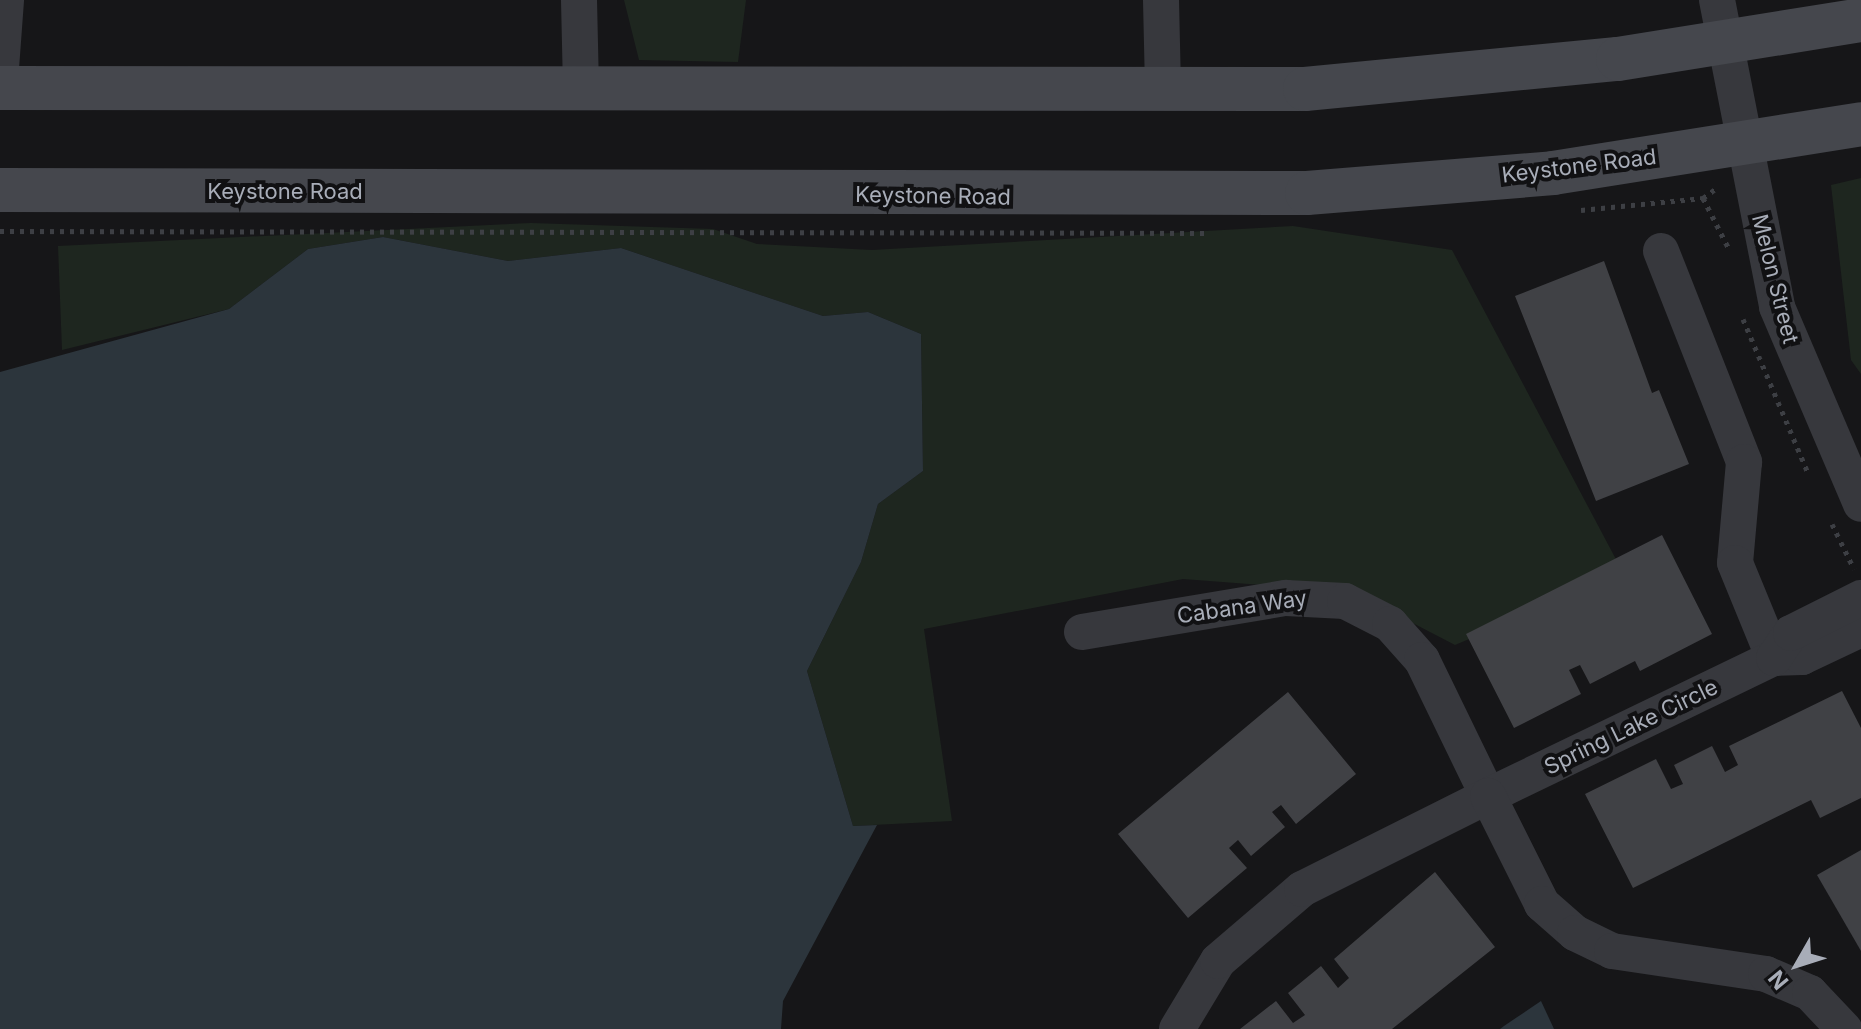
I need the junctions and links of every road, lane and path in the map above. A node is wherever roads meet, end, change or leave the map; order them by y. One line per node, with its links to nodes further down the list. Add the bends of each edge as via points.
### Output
1 (6, 0): 7 (street)
2 (579, 0): 8 (street)
3 (1161, 0): 9 (street)
4 (1717, 0): 6 (street, Melon Street)
5 (1861, 20): 6 (main road)
6 (1725, 43): 9 (main road, via 1432,81); 11 (street, Melon Street)
7 (0, 85): 8 (main road)
8 (581, 89): 9 (main road)
9 (1163, 89)
10 (1861, 124): 11 (main road, Keystone Road)
11 (1750, 142): 12 (main road, Keystone Road, via 1553,173 1192,197); 14 (street, Melon Street, via 1762,236 1786,335)
12 (0, 190)
13 (1661, 251): 18 (street, via 1744,462 1735,563)
14 (1861, 504)
15 (1861, 598): 18 (street, Spring Lake Circle, via 1791,633)
16 (1861, 629): 18 (street, Spring Lake Circle, via 1802,657)
17 (1082, 632): 19 (street, Cabana Way, via 1286,598 1345,601 1390,624 1422,660)
18 (1774, 658): 19 (street, Spring Lake Circle)
19 (1488, 796): 20 (street, Spring Lake Circle, via 1302,889 1218,961); 21 (street, via 1542,904 1575,933 1612,951 1766,974 1810,993)
20 (1177, 1029)
21 (1844, 1029)

